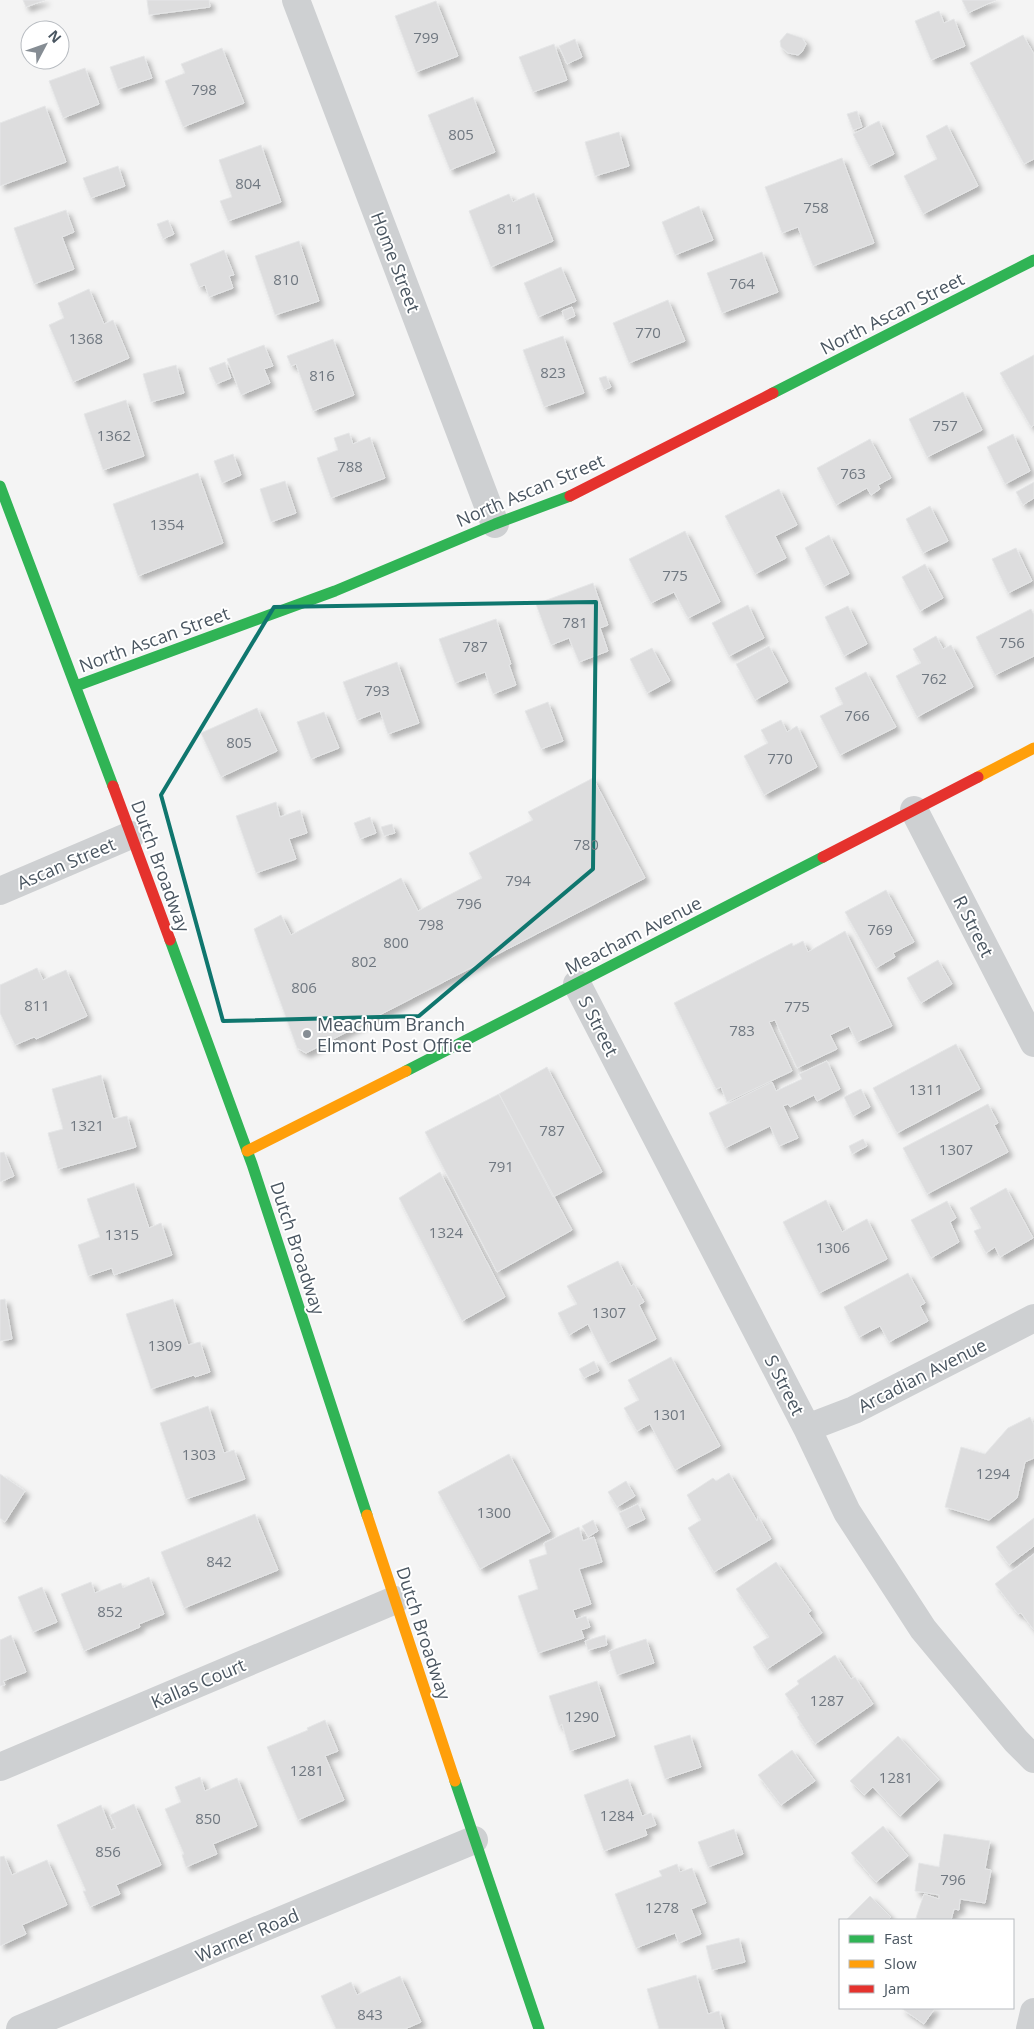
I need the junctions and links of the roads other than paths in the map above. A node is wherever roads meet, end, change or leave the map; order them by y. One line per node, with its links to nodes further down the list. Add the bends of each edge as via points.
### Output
1 (296, 0): 4 (street, Home Street)
2 (1034, 260): 4 (main road, North Ascan Street, via 573,495)
3 (0, 486): 5 (main road, Dutch Broadway)
4 (495, 524): 5 (main road, North Ascan Street, via 335,591)
5 (76, 686): 8 (main road, Dutch Broadway)
6 (1034, 748): 7 (main road, Meacham Avenue)
7 (914, 810): 10 (main road, Meacham Avenue); 11 (street, R Street)
8 (131, 835): 9 (street, Ascan Street); 12 (main road, Dutch Broadway)
9 (0, 890)
10 (577, 984): 12 (main road, Meacham Avenue); 14 (street, S Street)
11 (1034, 1043)
12 (247, 1151): 15 (main road, Dutch Broadway)
13 (1034, 1318): 14 (street, Arcadian Avenue, via 854,1410)
14 (807, 1428): 16 (street, S Street, via 847,1512 924,1629 1016,1742)
15 (395, 1600): 17 (street, Kallas Court); 18 (main road, Dutch Broadway)
16 (1034, 1759)
17 (0, 1766)
18 (474, 1840): 20 (street, Warner Road); 21 (main road, Dutch Broadway)
19 (1034, 2012): 22 (street)
20 (20, 2029)
21 (539, 2029)
22 (1030, 2029)

